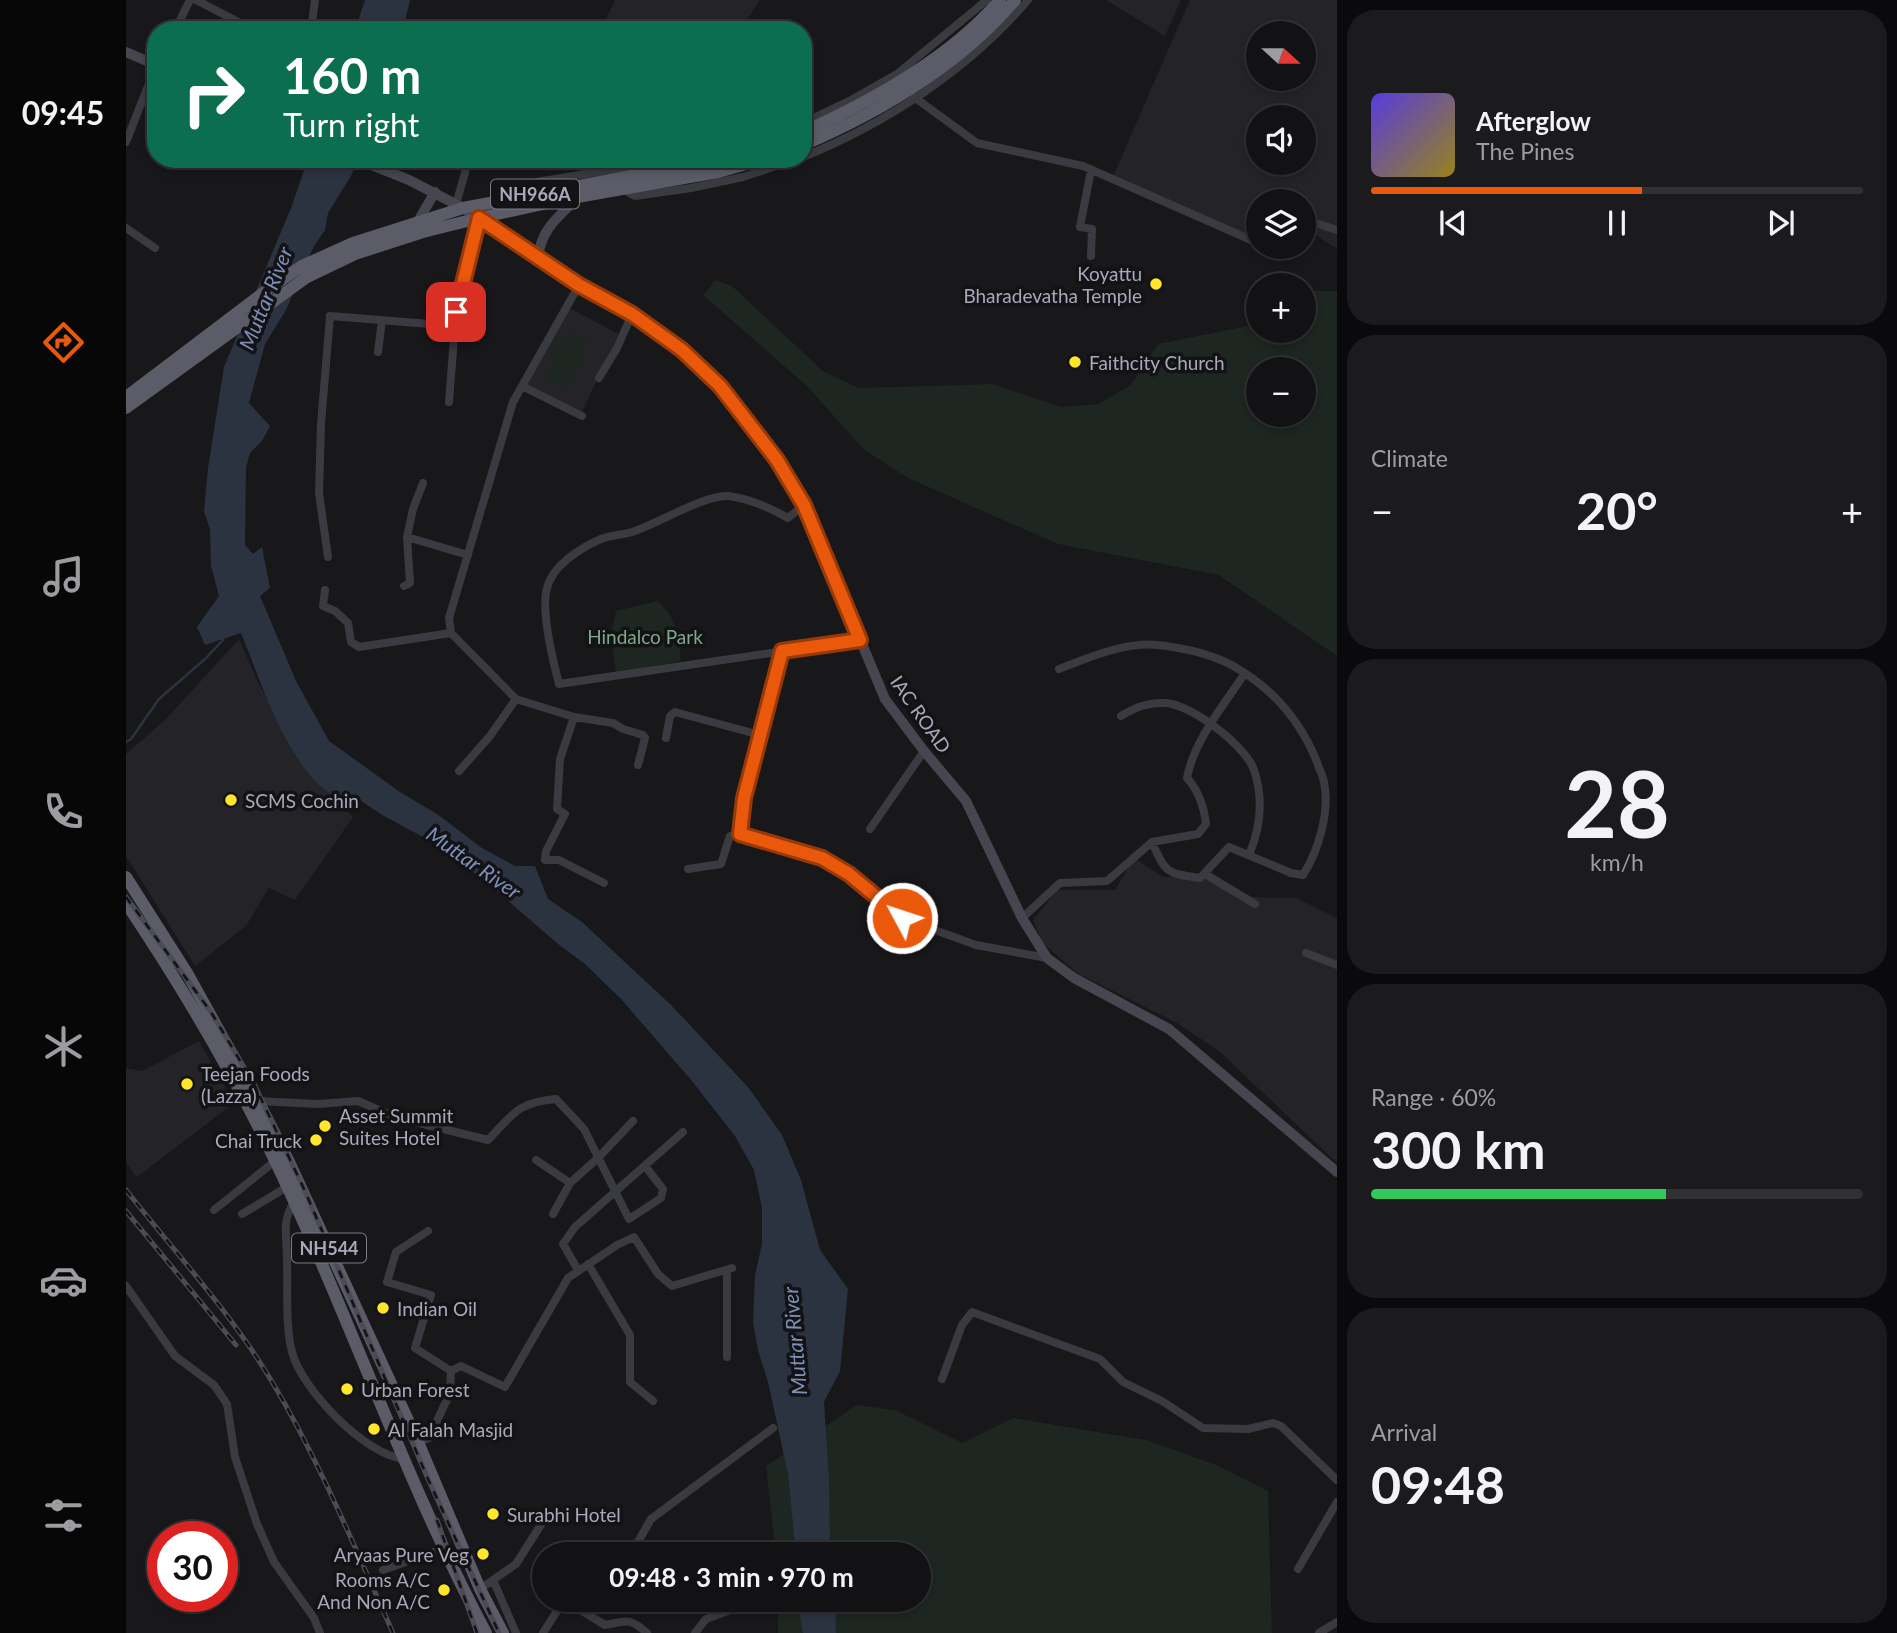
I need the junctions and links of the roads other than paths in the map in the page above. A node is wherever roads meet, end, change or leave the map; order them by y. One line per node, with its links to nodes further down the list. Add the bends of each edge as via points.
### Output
1 (193, 0): 7 (street); 8 (street)
2 (315, 0): 9 (street)
3 (987, 0): 14 (street, via 897,74)
4 (1000, 0): 15 (highway, via 914,72 867,102)
5 (1015, 0): 16 (highway, via 967,49 924,80 884,106)
6 (1028, 0): 13 (street, via 976,52)
7 (180, 21)
8 (236, 21)
9 (313, 21)
10 (126, 52): 11 (main road)
11 (147, 62)
12 (147, 89): 17 (street)
13 (914, 97): 18 (street, via 867,127); 25 (street, via 977,143)
14 (812, 119)
15 (812, 128)
16 (812, 141)
17 (126, 142)
18 (812, 153)
19 (380, 168): 27 (main road, IAC ROAD)
20 (467, 168): 30 (street)
21 (621, 168): 28 (street, via 537,182)
22 (673, 168): 28 (highway, NH966A)
23 (732, 168): 26 (highway, NH966A)
24 (770, 168): 26 (street, via 635,196)
25 (1091, 170): 36 (street); 40 (street, via 1080,227 1092,229)
26 (621, 189): 29 (highway, NH966A)
27 (435, 192): 30 (main road, IAC ROAD); 32 (main road)
28 (520, 197): 30 (highway, NH966A)
29 (579, 197): 31 (highway, NH966A); 39 (main road, via 549,225)
30 (460, 206): 31 (main road, IAC ROAD); 32 (highway, NH966A)
31 (479, 218): 38 (highway, NH966A); 39 (main road, IAC ROAD); 44 (street)
32 (417, 222): 38 (highway, NH966A)
33 (1316, 222): 35 (street)
34 (126, 228): 37 (street)
35 (1337, 230)
36 (1246, 238)
37 (155, 248)
38 (354, 249): 46 (highway, NH966A, via 303,266 275,284)
39 (538, 257): 41 (main road, IAC ROAD)
40 (1091, 257)
41 (579, 285): 42 (main road, IAC ROAD); 48 (street)
42 (632, 314): 47 (street); 54 (main road, IAC ROAD, via 682,350 720,386 777,460)
43 (382, 320): 44 (street); 45 (street); 57 (street, via 330,316 319,493)
44 (455, 326): 50 (street)
45 (378, 352)
46 (183, 362): 49 (highway, NH966A); 51 (highway, NH966A)
47 (599, 378)
48 (522, 386): 52 (street); 56 (street, via 498,446)
49 (126, 397)
50 (449, 402)
51 (126, 408)
52 (582, 416)
53 (423, 484): 55 (street)
54 (804, 505): 61 (main road, IAC ROAD); 62 (street, via 788,519 748,501 725,496 706,501 632,532 601,539 555,569 546,589 559,684)
55 (407, 537): 56 (street); 58 (street, via 410,583)
56 (468, 555): 60 (street, via 449,618)
57 (328, 557)
58 (404, 586)
59 (325, 590): 60 (street, via 323,606 348,622 351,642 359,647)
60 (451, 633): 65 (street)
61 (860, 640): 62 (street); 71 (main road, IAC ROAD, via 885,699)
62 (782, 651): 69 (street)
63 (1059, 668): 64 (street, via 1110,650 1154,645 1191,651)
64 (1245, 673): 68 (street); 77 (street, via 1278,699 1307,737 1324,782 1323,829 1303,874)
65 (516, 699): 67 (street); 73 (street)
66 (1121, 716): 68 (street, via 1140,705 1169,703)
67 (575, 717): 72 (street, via 613,723 643,735); 81 (street, via 560,759 557,809 565,814 545,860 559,860)
68 (1210, 725): 76 (street, via 1190,763 1188,778 1206,824 1198,834); 77 (street, via 1241,748 1254,769 1259,831)
69 (760, 735): 70 (street, via 675,712); 75 (street)
70 (666, 738)
71 (924, 751): 74 (street); 84 (main road, IAC ROAD, via 966,801)
72 (638, 765)
73 (459, 771)
74 (870, 829)
75 (740, 834): 78 (street, via 730,836 721,864); 86 (street, via 822,858 902,918 976,945)
76 (1152, 842): 79 (street, via 1172,874 1200,878); 84 (street, via 1107,881 1060,883)
77 (1249, 855): 79 (street, via 1229,847)
78 (688, 869)
79 (1205, 874): 83 (street)
80 (126, 877): 88 (highway, NH544, via 187,973)
81 (604, 883)
82 (126, 903): 93 (highway, NH544, via 173,973)
83 (1255, 904)
84 (1022, 918): 86 (main road, IAC ROAD)
85 (1306, 953): 87 (street)
86 (1047, 958): 95 (main road, IAC ROAD, via 1074,978 1169,1029)
87 (1337, 965)
88 (258, 1101): 91 (street, via 358,1101 396,1117 488,1140 518,1108 556,1099 584,1129); 111 (highway, NH544)
89 (633, 1121): 91 (street)
90 (683, 1132): 94 (street)
91 (598, 1158): 96 (street); 98 (street)
92 (536, 1160): 96 (street)
93 (275, 1161): 97 (highway, NH544); 100 (street)
94 (645, 1166): 98 (street); 98 (street, via 663,1189 661,1198 629,1219)
95 (1337, 1172)
96 (570, 1183): 102 (street)
97 (286, 1187): 99 (highway, NH544); 101 (street)
98 (615, 1189): 105 (street, via 565,1239 565,1250)
99 (293, 1203): 113 (highway, NH544); 115 (street, via 286,1236 289,1324 296,1361 340,1422 390,1456)
100 (215, 1210)
101 (242, 1214)
102 (553, 1214)
103 (428, 1231): 108 (street, via 396,1252 387,1282 431,1295 415,1348)
104 (588, 1264): 105 (street); 107 (street, via 634,1237 658,1275 672,1286 729,1269); 110 (street, via 630,1335 630,1382)
105 (578, 1270): 108 (street, via 568,1278 505,1387 461,1366)
106 (126, 1286): 129 (street, via 175,1356 214,1385 227,1404 235,1457 257,1524 274,1562)
107 (727, 1357)
108 (451, 1371): 114 (street, via 450,1393 429,1438)
109 (942, 1378): 116 (street, via 962,1325 972,1312 1100,1359 1123,1382 1203,1428 1281,1426)
110 (653, 1401)
111 (410, 1424): 113 (highway); 114 (highway, NH544)
112 (773, 1428): 119 (street, via 651,1519)
113 (392, 1430): 115 (highway, NH544)
114 (418, 1442): 124 (highway, NH544)
115 (405, 1459): 120 (highway, NH544)
116 (1337, 1480)
117 (1337, 1502): 121 (street)
118 (542, 1523): 123 (street, via 516,1564)
119 (638, 1542)
120 (445, 1548): 122 (street); 130 (highway, NH544)
121 (1298, 1569)
122 (383, 1570)
123 (493, 1580): 124 (street); 132 (street)
124 (480, 1589): 131 (highway, NH544)
125 (556, 1612): 133 (street)
126 (584, 1612): 134 (street, via 605,1625 635,1622)
127 (725, 1612): 135 (street, via 706,1619)
128 (1337, 1622): 136 (street)
129 (320, 1633)
130 (486, 1633)
131 (503, 1633)
132 (516, 1633)
133 (543, 1633)
134 (646, 1633)
135 (695, 1633)
136 (1319, 1633)

